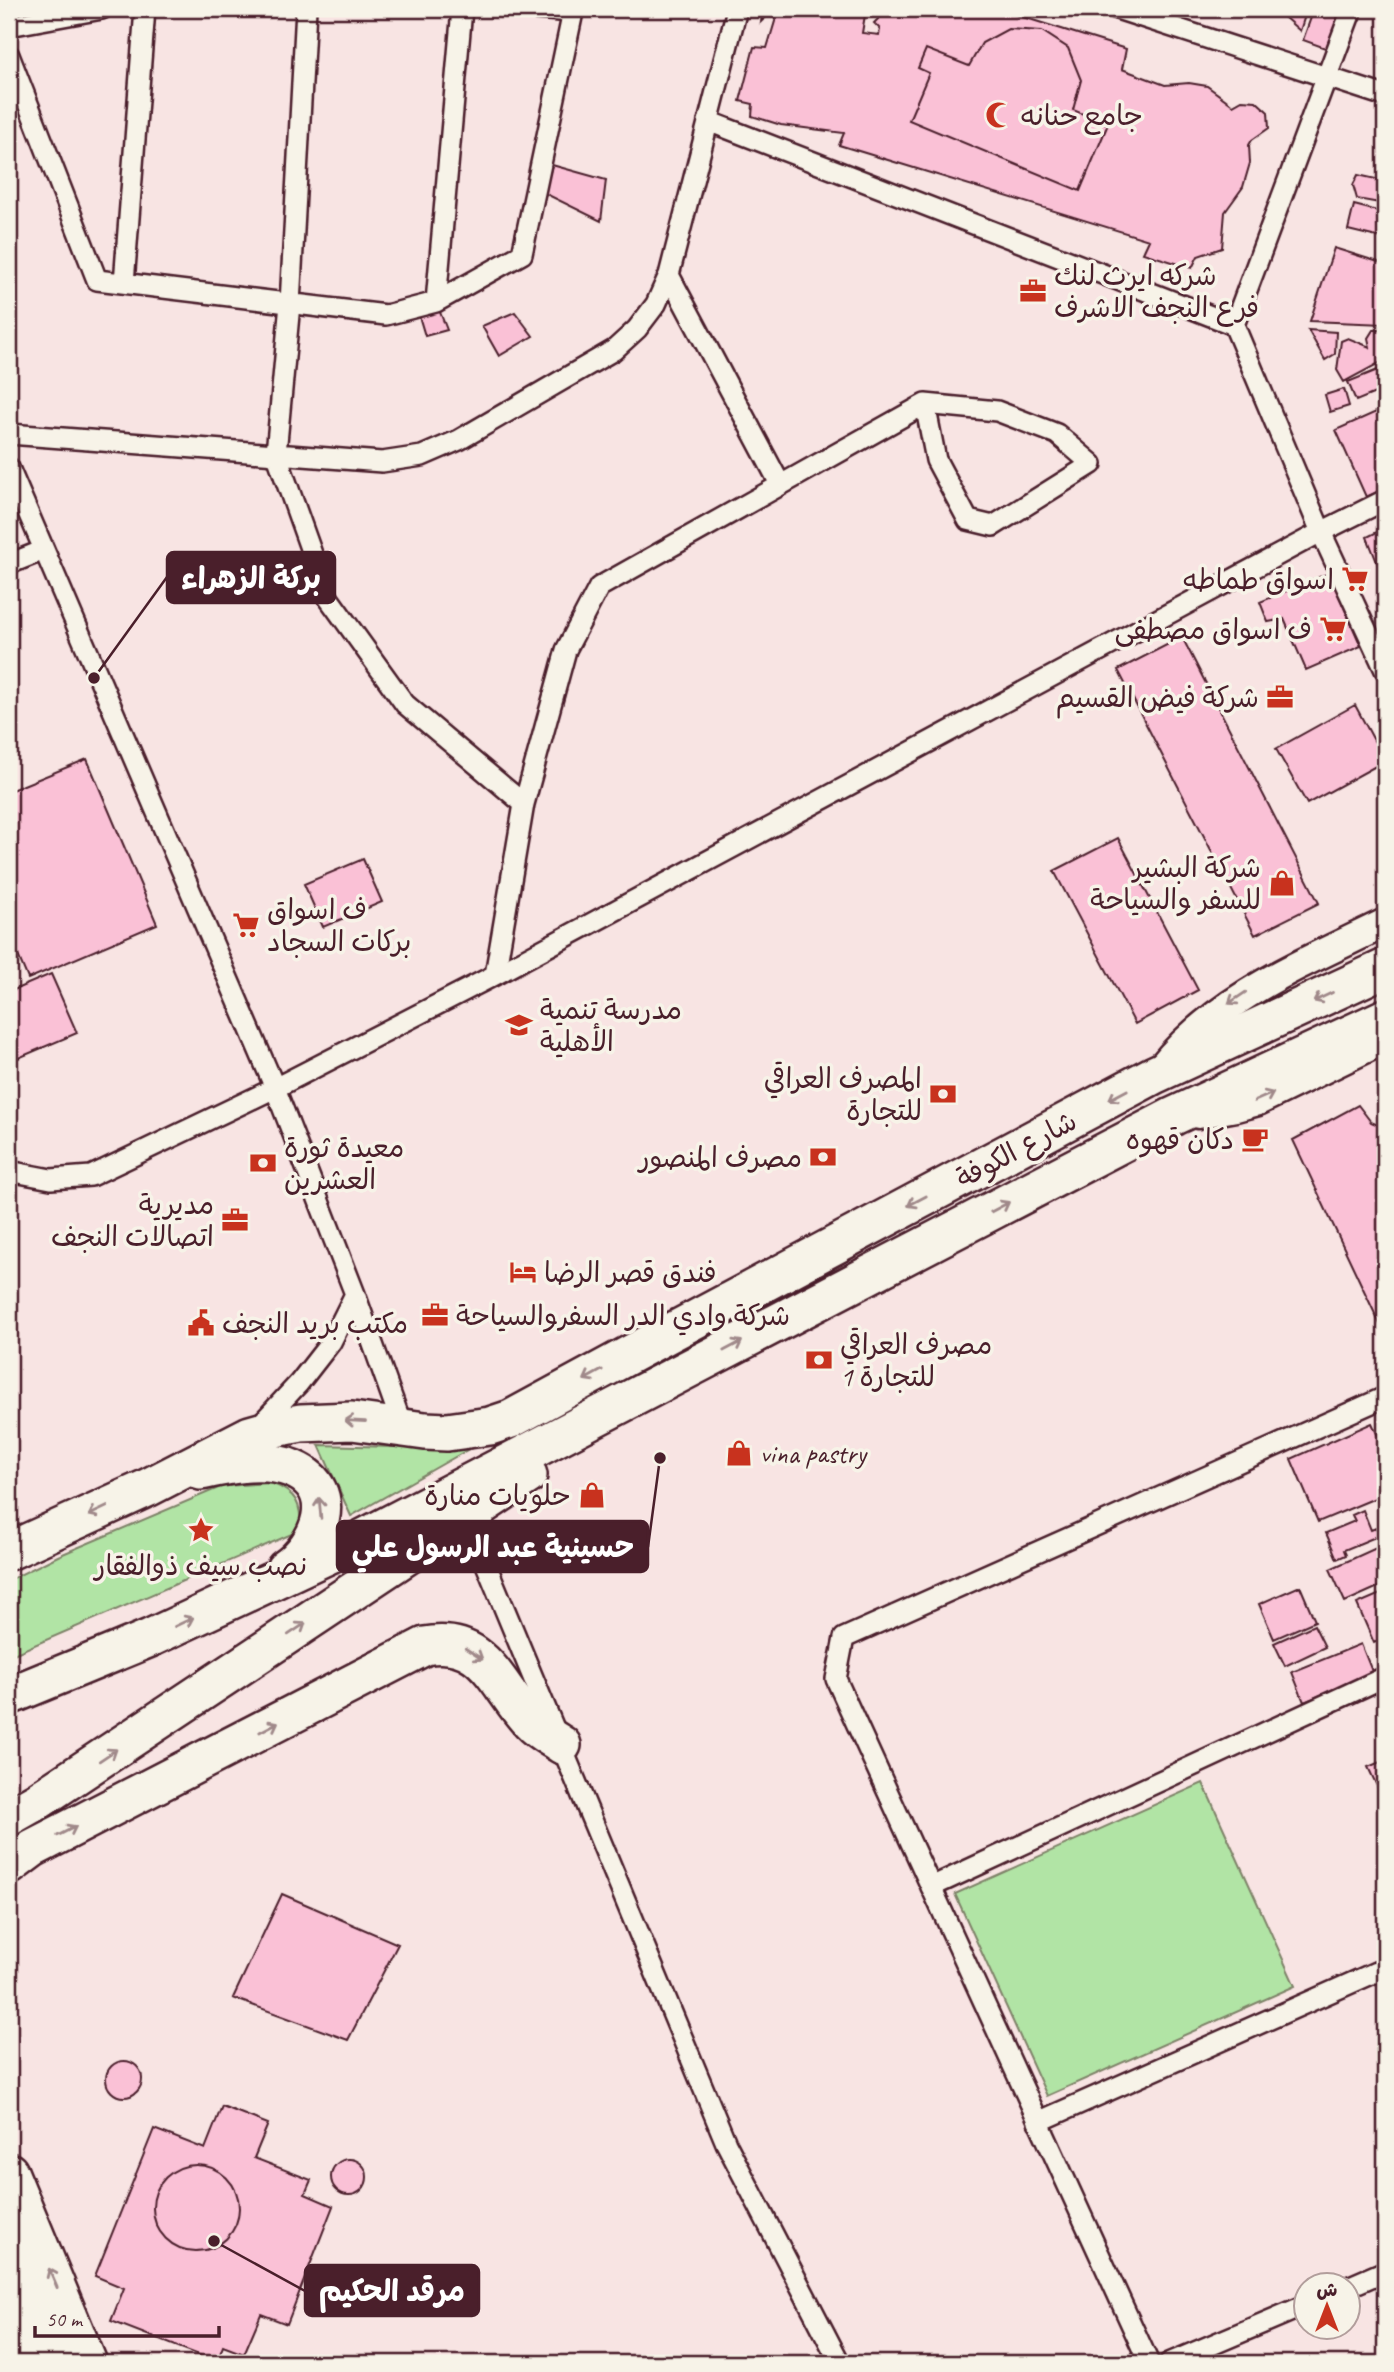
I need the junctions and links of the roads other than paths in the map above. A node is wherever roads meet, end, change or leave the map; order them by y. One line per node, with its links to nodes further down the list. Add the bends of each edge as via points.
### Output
1 (102, 9): 9 (street)
2 (145, 9): 15 (street)
3 (306, 9): 17 (street)
4 (462, 9): 16 (street)
5 (534, 9): 16 (street, via 573,12 522,254)
6 (737, 9): 13 (street)
7 (1117, 9): 11 (street)
8 (1352, 9): 11 (street)
9 (9, 26)
10 (9, 55): 15 (street, via 97,279)
11 (1326, 75): 12 (street); 18 (street)
12 (1385, 96)
13 (708, 121): 14 (street); 18 (street)
14 (669, 275): 21 (street, via 647,317 614,350 441,449 382,462); 23 (street)
15 (124, 283): 17 (street)
16 (436, 302): 17 (street, via 386,315)
17 (290, 304): 21 (street)
18 (1234, 325): 25 (street)
19 (925, 404): 19 (street, via 997,411 1057,434 1092,464 993,526 968,520 936,460); 23 (street)
20 (9, 434): 21 (street)
21 (276, 453): 29 (street, via 327,596 405,704)
22 (9, 468): 26 (street)
23 (780, 484): 29 (street, via 599,587 566,650)
24 (1385, 500): 25 (street)
25 (1321, 532): 28 (street); 32 (street)
26 (44, 550): 27 (street); 36 (street)
27 (9, 564)
28 (1385, 670)
29 (524, 804): 32 (street)
30 (1385, 923): 35 (main road, one-way to 35, via 1224,1007 1182,1042)
31 (1385, 968): 35 (highway, شارع الكوفة, one-way to 35)
32 (495, 975): 36 (street)
33 (1385, 1018): 37 (highway, شارع الكوفة)
34 (1385, 1039): 37 (main road, one-way to 34, via 1258,1101)
35 (1154, 1075): 42 (highway, شارع الكوفة, one-way to 42, via 511,1419 469,1430)
36 (275, 1088): 38 (street, via 91,1176 51,1179); 39 (street)
37 (1174, 1116): 40 (highway, شارع الكوفة, one-way to 37)
38 (9, 1171)
39 (355, 1294): 42 (street); 43 (street, via 331,1342)
40 (664, 1382): 45 (highway); 47 (highway, via 358,1541)
41 (1385, 1397): 55 (street, via 844,1638 836,1679)
42 (403, 1427): 43 (highway, شارع الكوفة, one-way to 43, via 326,1421)
43 (250, 1435): 44 (highway, شارع الكوفة)
44 (147, 1488): 46 (highway, one-way to 46); 47 (highway, one-way to 44, via 295,1562 310,1545 322,1512 314,1485 292,1469 251,1463 191,1473)
45 (506, 1490): 52 (street, via 481,1523 483,1557); 53 (highway, one-way to 45)
46 (9, 1552)
47 (249, 1592): 48 (highway, one-way to 47)
48 (150, 1638): 50 (highway); 51 (highway)
49 (1385, 1677): 55 (street)
50 (9, 1696)
51 (9, 1722)
52 (562, 1745): 54 (highway, one-way to 52, via 33,1848 425,1646 457,1645 472,1652 485,1662 532,1725); 67 (street, via 726,2143)
53 (9, 1817)
54 (9, 1866)
55 (931, 1887): 57 (street)
56 (1385, 1968): 57 (street)
57 (1038, 2123): 68 (street)
58 (9, 2172): 66 (highway, one-way to 58)
59 (9, 2243): 65 (highway)
60 (1385, 2271): 61 (street)
61 (1362, 2281)
62 (1292, 2311): 69 (street)
63 (9, 2313): 64 (highway)
64 (30, 2363)
65 (59, 2363)
66 (88, 2363)
67 (839, 2363)
68 (1149, 2363)
69 (1169, 2363)

